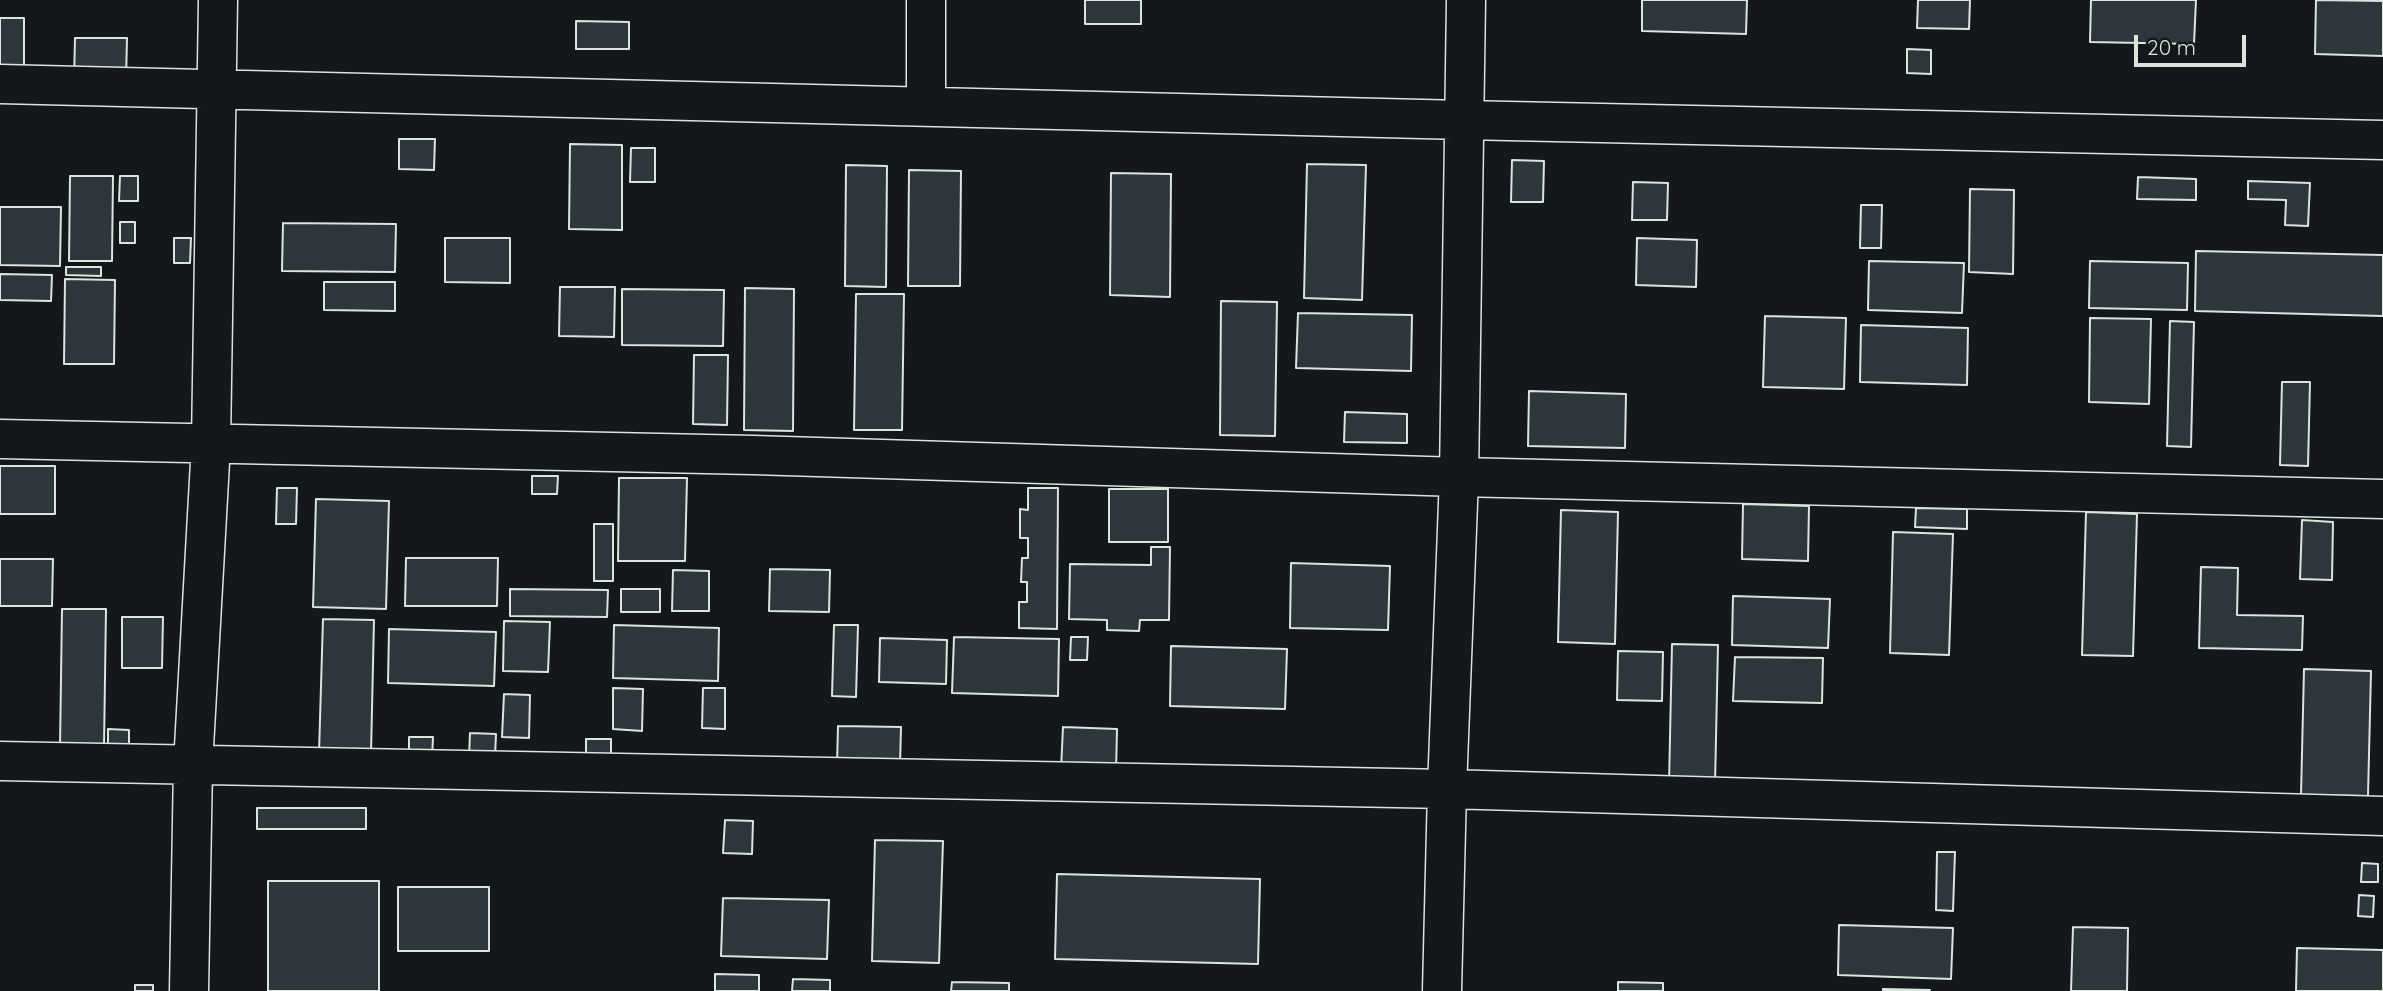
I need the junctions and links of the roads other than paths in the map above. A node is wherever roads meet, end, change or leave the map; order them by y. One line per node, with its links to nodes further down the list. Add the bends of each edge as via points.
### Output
1 (218, 0): 5 (street)
2 (926, 0): 6 (street)
3 (1466, 0): 7 (street)
4 (0, 84): 5 (street)
5 (216, 89): 6 (street); 10 (street)
6 (926, 105): 7 (street)
7 (1463, 120): 8 (street); 11 (street)
8 (2383, 139)
9 (0, 439): 10 (street)
10 (211, 444): 11 (street, via 767,455); 14 (street)
11 (1459, 477): 12 (street); 15 (street)
12 (2383, 499)
13 (0, 761): 14 (street)
14 (192, 765): 15 (street); 17 (street)
15 (1447, 789): 16 (street); 18 (street)
16 (2383, 816)
17 (189, 991)
18 (1442, 991)

